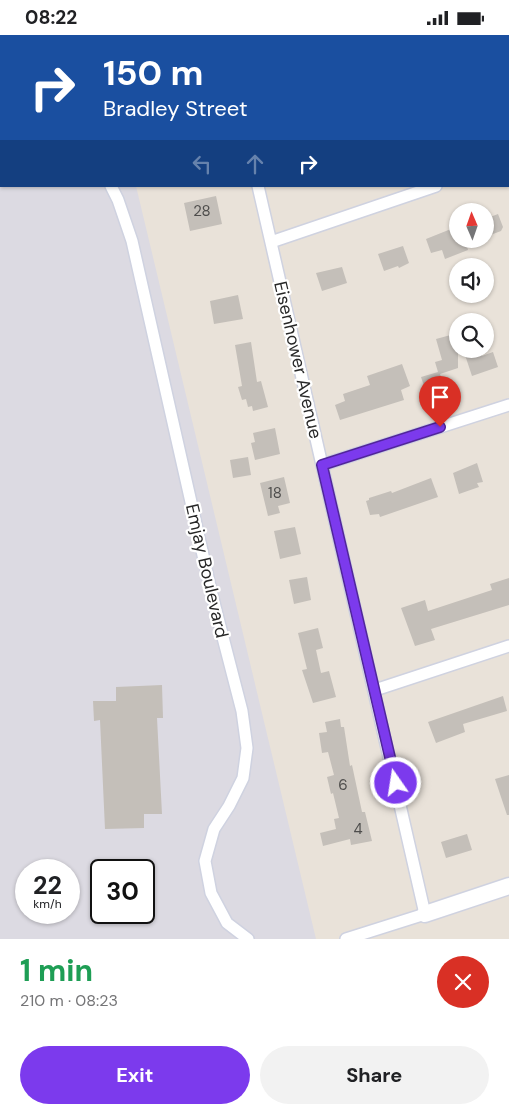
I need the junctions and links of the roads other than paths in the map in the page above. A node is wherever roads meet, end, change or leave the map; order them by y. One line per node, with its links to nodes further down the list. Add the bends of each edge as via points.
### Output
1 (112, 187): 11 (street, Emjay Boulevard, via 132,241 212,595 242,711 247,748 243,778 214,829 205,861 211,893 227,923)
2 (258, 187): 4 (street, Eisenhower Avenue)
3 (433, 187): 4 (street)
4 (271, 242): 6 (street, Eisenhower Avenue)
5 (509, 405): 6 (street)
6 (322, 465): 8 (street, Eisenhower Avenue)
7 (509, 645): 8 (street)
8 (375, 690): 10 (street, Eisenhower Avenue)
9 (509, 886): 10 (street)
10 (425, 913): 12 (street)
11 (248, 939)
12 (346, 939)

